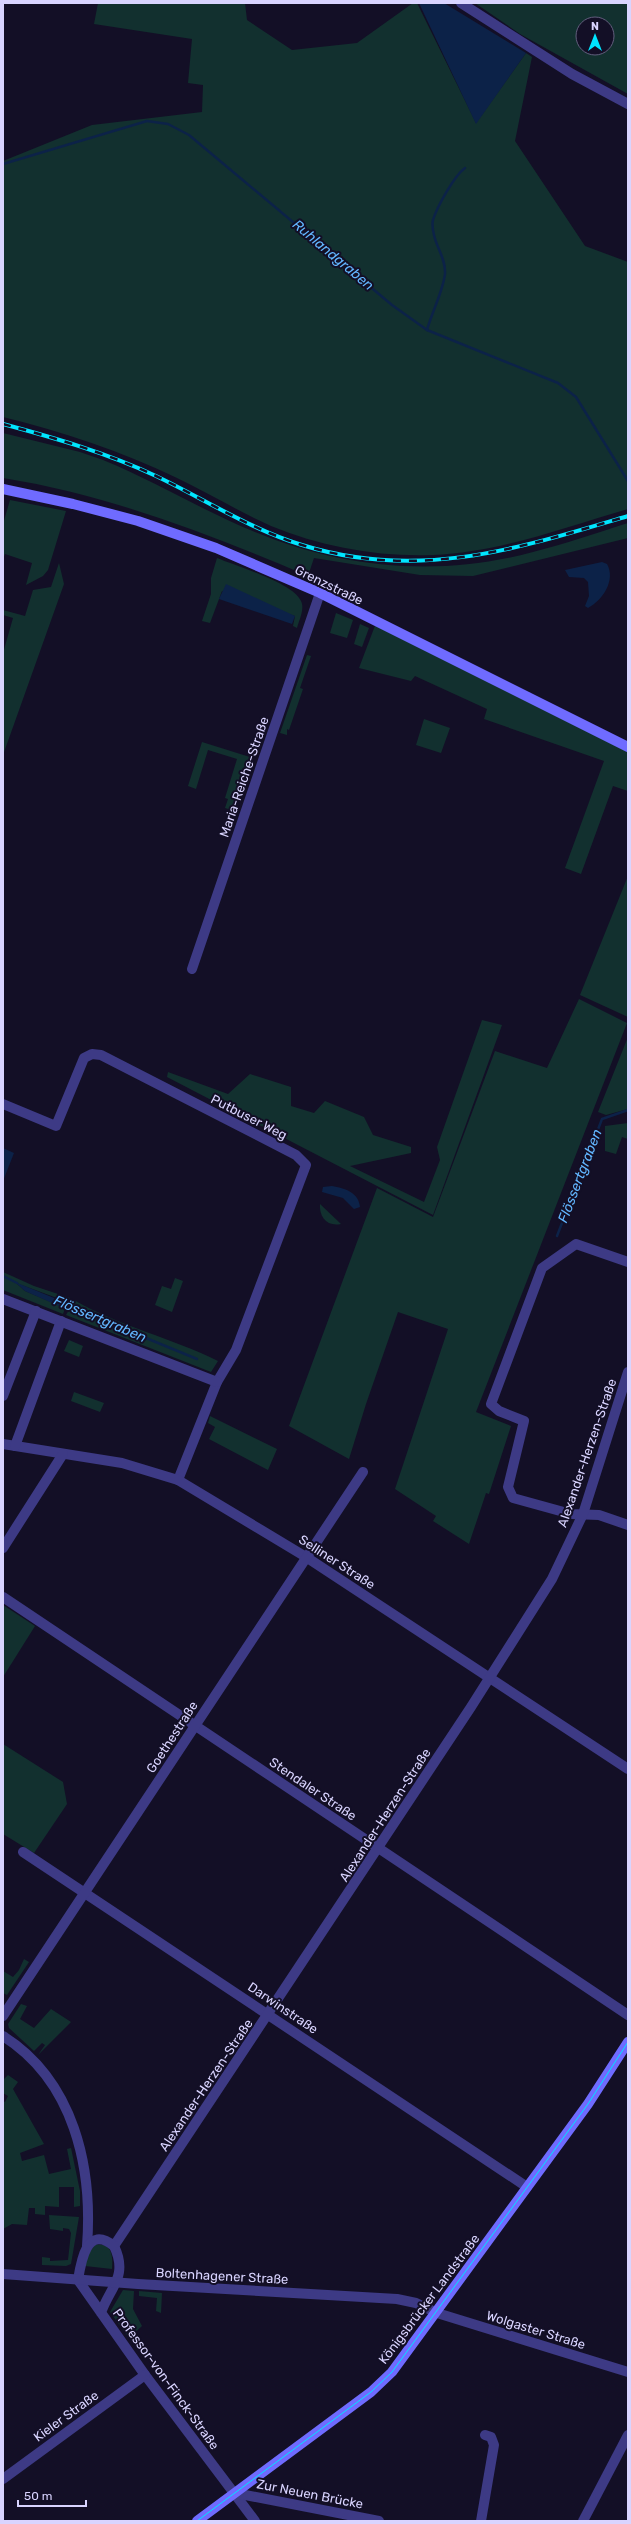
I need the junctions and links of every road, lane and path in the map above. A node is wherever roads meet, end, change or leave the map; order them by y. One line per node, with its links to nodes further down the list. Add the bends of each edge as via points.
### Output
1 (461, 3): 2 (street, via 572,74)
2 (628, 104)
3 (3, 489): 4 (main road, Grenzstraße, via 73,504 195,540)
4 (320, 593): 5 (main road, Grenzstraße); 6 (street, Maria-Reiche-Straße)
5 (628, 747)
6 (192, 969)
7 (3, 1104): 13 (street, Putbuser Weg, via 56,1126 84,1058 92,1054 101,1055 302,1160 306,1165 236,1350)
8 (628, 1262): 20 (street, via 576,1244 542,1268 491,1404 499,1411 524,1421 508,1488 509,1494 516,1499 571,1514)
9 (3, 1299): 10 (street)
10 (36, 1311): 11 (street); 14 (street)
11 (62, 1321): 13 (street); 16 (street)
12 (628, 1372): 20 (street, Alexander-Herzen-Straße)
13 (217, 1382): 19 (street)
14 (3, 1396)
15 (3, 1444): 16 (street, Selliner Straße)
16 (15, 1446): 17 (street, Selliner Straße)
17 (62, 1454): 19 (street, Selliner Straße, via 122,1463); 22 (street)
18 (363, 1472): 23 (street, Goethestraße)
19 (178, 1480): 23 (street, Selliner Straße)
20 (583, 1514): 21 (street, via 599,1515); 25 (street, Alexander-Herzen-Straße, via 552,1579)
21 (628, 1525)
22 (3, 1548)
23 (306, 1558): 25 (street, Selliner Straße); 26 (street, Goethestraße)
24 (3, 1597): 26 (street, Stendaler Straße)
25 (490, 1679): 27 (street, Selliner Straße); 28 (street, Alexander-Herzen-Straße)
26 (195, 1726): 28 (street, Stendaler Straße); 30 (street, Goethestraße)
27 (628, 1769)
28 (378, 1849): 31 (street, Alexander-Herzen-Straße); 32 (street, Stendaler Straße)
29 (23, 1852): 30 (street, Darwinstraße)
30 (86, 1893): 31 (street, Darwinstraße); 33 (street, Goethestraße)
31 (268, 2014): 36 (street, Darwinstraße); 38 (street, Alexander-Herzen-Straße)
32 (628, 2015)
33 (3, 2016)
34 (3, 2036): 37 (street, via 18,2045 55,2086 77,2132 87,2175)
35 (628, 2042): 36 (main road, Königsbrücker Landstraße, via 588,2104)
36 (527, 2187): 43 (main road, Königsbrücker Landstraße)
37 (87, 2246): 38 (street, via 104,2240); 40 (street, via 82,2253)
38 (114, 2246): 41 (street, via 119,2263)
39 (3, 2274): 40 (street, Boltenhagener Straße)
40 (78, 2280): 41 (street, Boltenhagener Straße); 42 (street, Professor-von-Finck-Straße)
41 (117, 2283): 42 (street); 43 (street, Boltenhagener Straße, via 397,2299 416,2302)
42 (101, 2313): 45 (street, Professor-von-Finck-Straße)
43 (437, 2313): 44 (street, Wolgaster Straße); 49 (main road, Königsbrücker Landstraße, via 381,2383)
44 (628, 2372)
45 (145, 2375): 48 (street, Kieler Straße); 49 (street, Professor-von-Finck-Straße)
46 (485, 2435): 53 (street, via 491,2437 494,2445)
47 (628, 2435): 54 (street)
48 (3, 2479)
49 (235, 2493): 50 (main road, Königsbrücker Landstraße); 51 (street, Professor-von-Finck-Straße); 52 (street, Zur Neuen Brücke)
50 (197, 2521)
51 (255, 2521)
52 (379, 2521)
53 (481, 2521)
54 (583, 2521)

